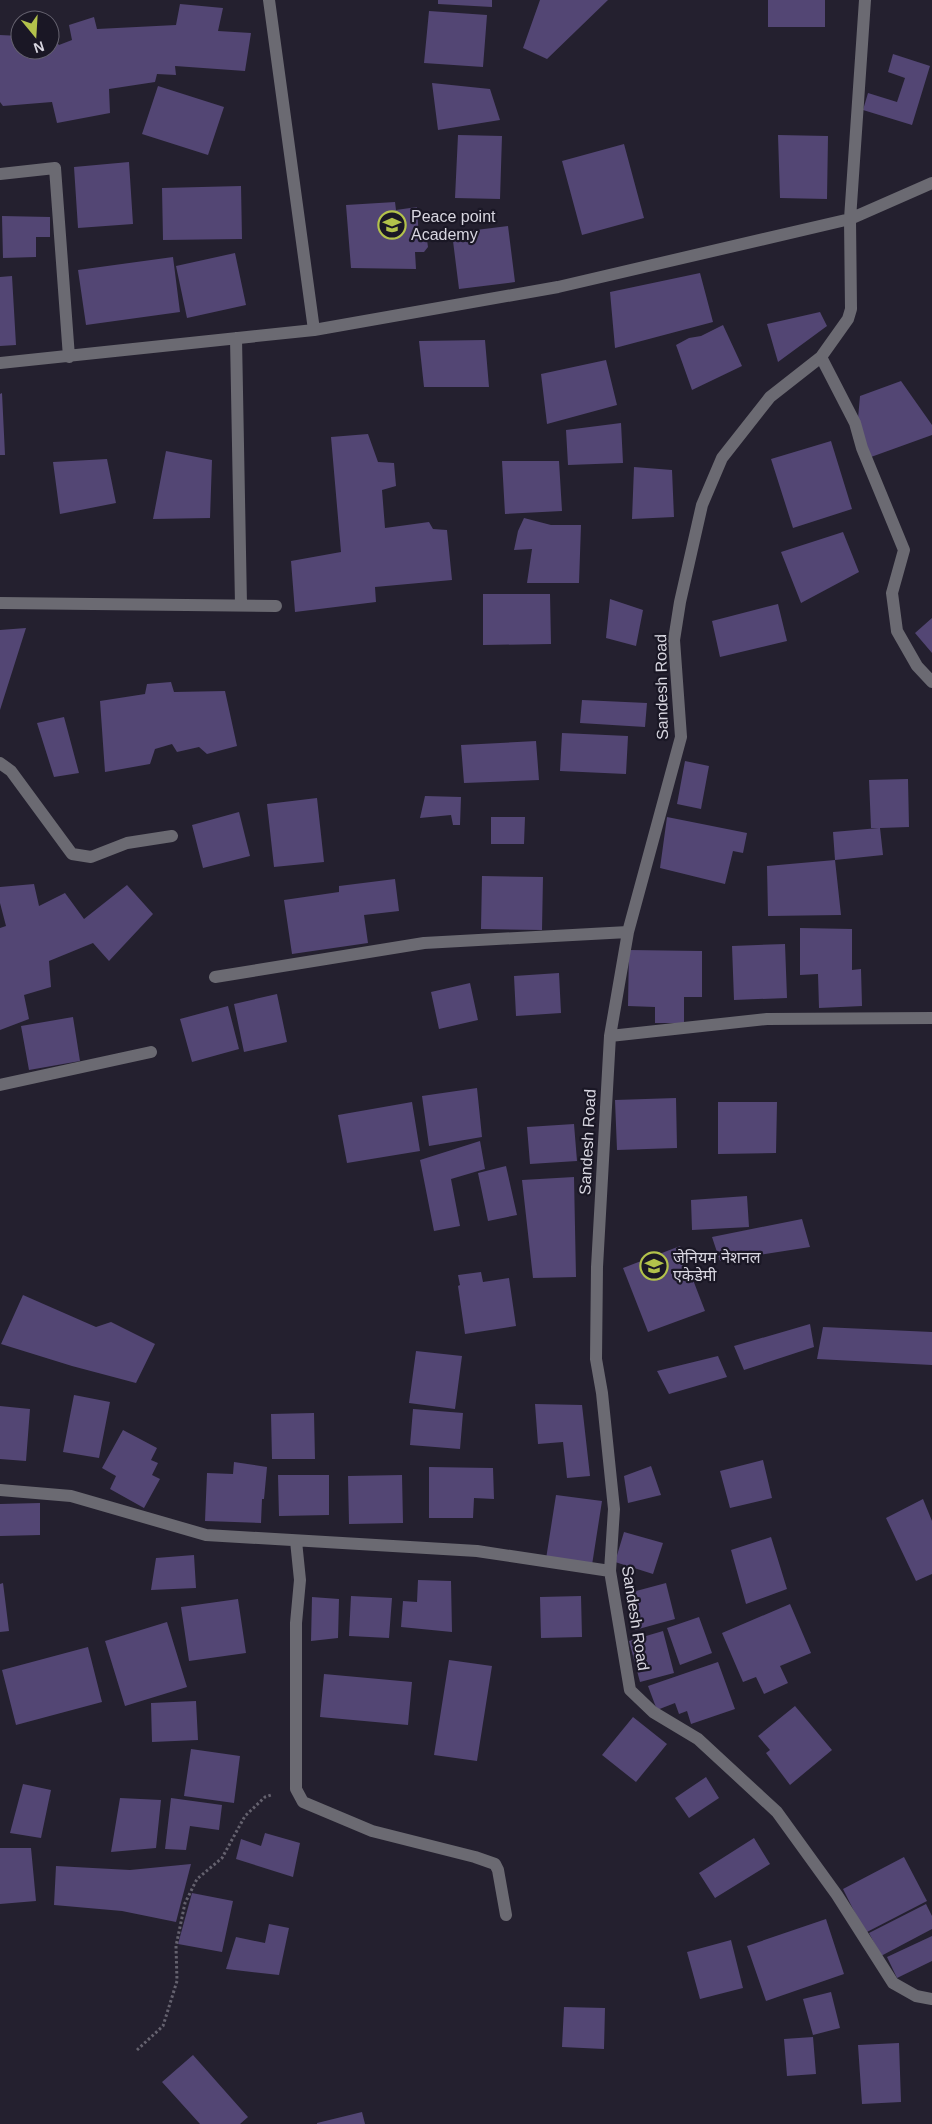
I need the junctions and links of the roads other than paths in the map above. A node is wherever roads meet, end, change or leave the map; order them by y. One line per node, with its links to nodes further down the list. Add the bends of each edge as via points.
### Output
1 (269, 0): 6 (street)
2 (865, 0): 5 (street, Sandesh Road)
3 (0, 174): 8 (street, via 55,168)
4 (932, 183): 5 (street)
5 (850, 219): 6 (street, via 558,287); 9 (street, Sandesh Road, via 851,309 848,319)
6 (314, 330): 7 (street)
7 (236, 338): 8 (street); 12 (street)
8 (69, 357): 10 (street)
9 (821, 357): 14 (street, via 855,423 904,550 892,593 897,631 917,666); 17 (street, Sandesh Road, via 770,397 722,458 702,505 674,640 681,737)
10 (0, 363)
11 (0, 603): 12 (street)
12 (241, 606): 13 (street)
13 (276, 606)
14 (932, 682)
15 (0, 763): 16 (street, via 11,771 72,854 92,858 127,843)
16 (172, 836)
17 (628, 932): 18 (street, via 424,943); 20 (street, Sandesh Road)
18 (215, 977)
19 (932, 1018): 20 (street, via 767,1019)
20 (610, 1036): 25 (street, Sandesh Road, via 597,1267 596,1358 614,1509)
21 (151, 1052): 22 (street)
22 (0, 1084)
23 (0, 1490): 24 (street, via 71,1496 206,1535)
24 (296, 1541): 25 (street, via 477,1551); 26 (street, via 300,1580 296,1623 296,1789 303,1802 372,1831 495,1864)
25 (610, 1571): 27 (street, Sandesh Road, via 630,1690 653,1712 698,1739 776,1812 837,1895 893,1983 916,1996)
26 (506, 1915)
27 (932, 1999)

